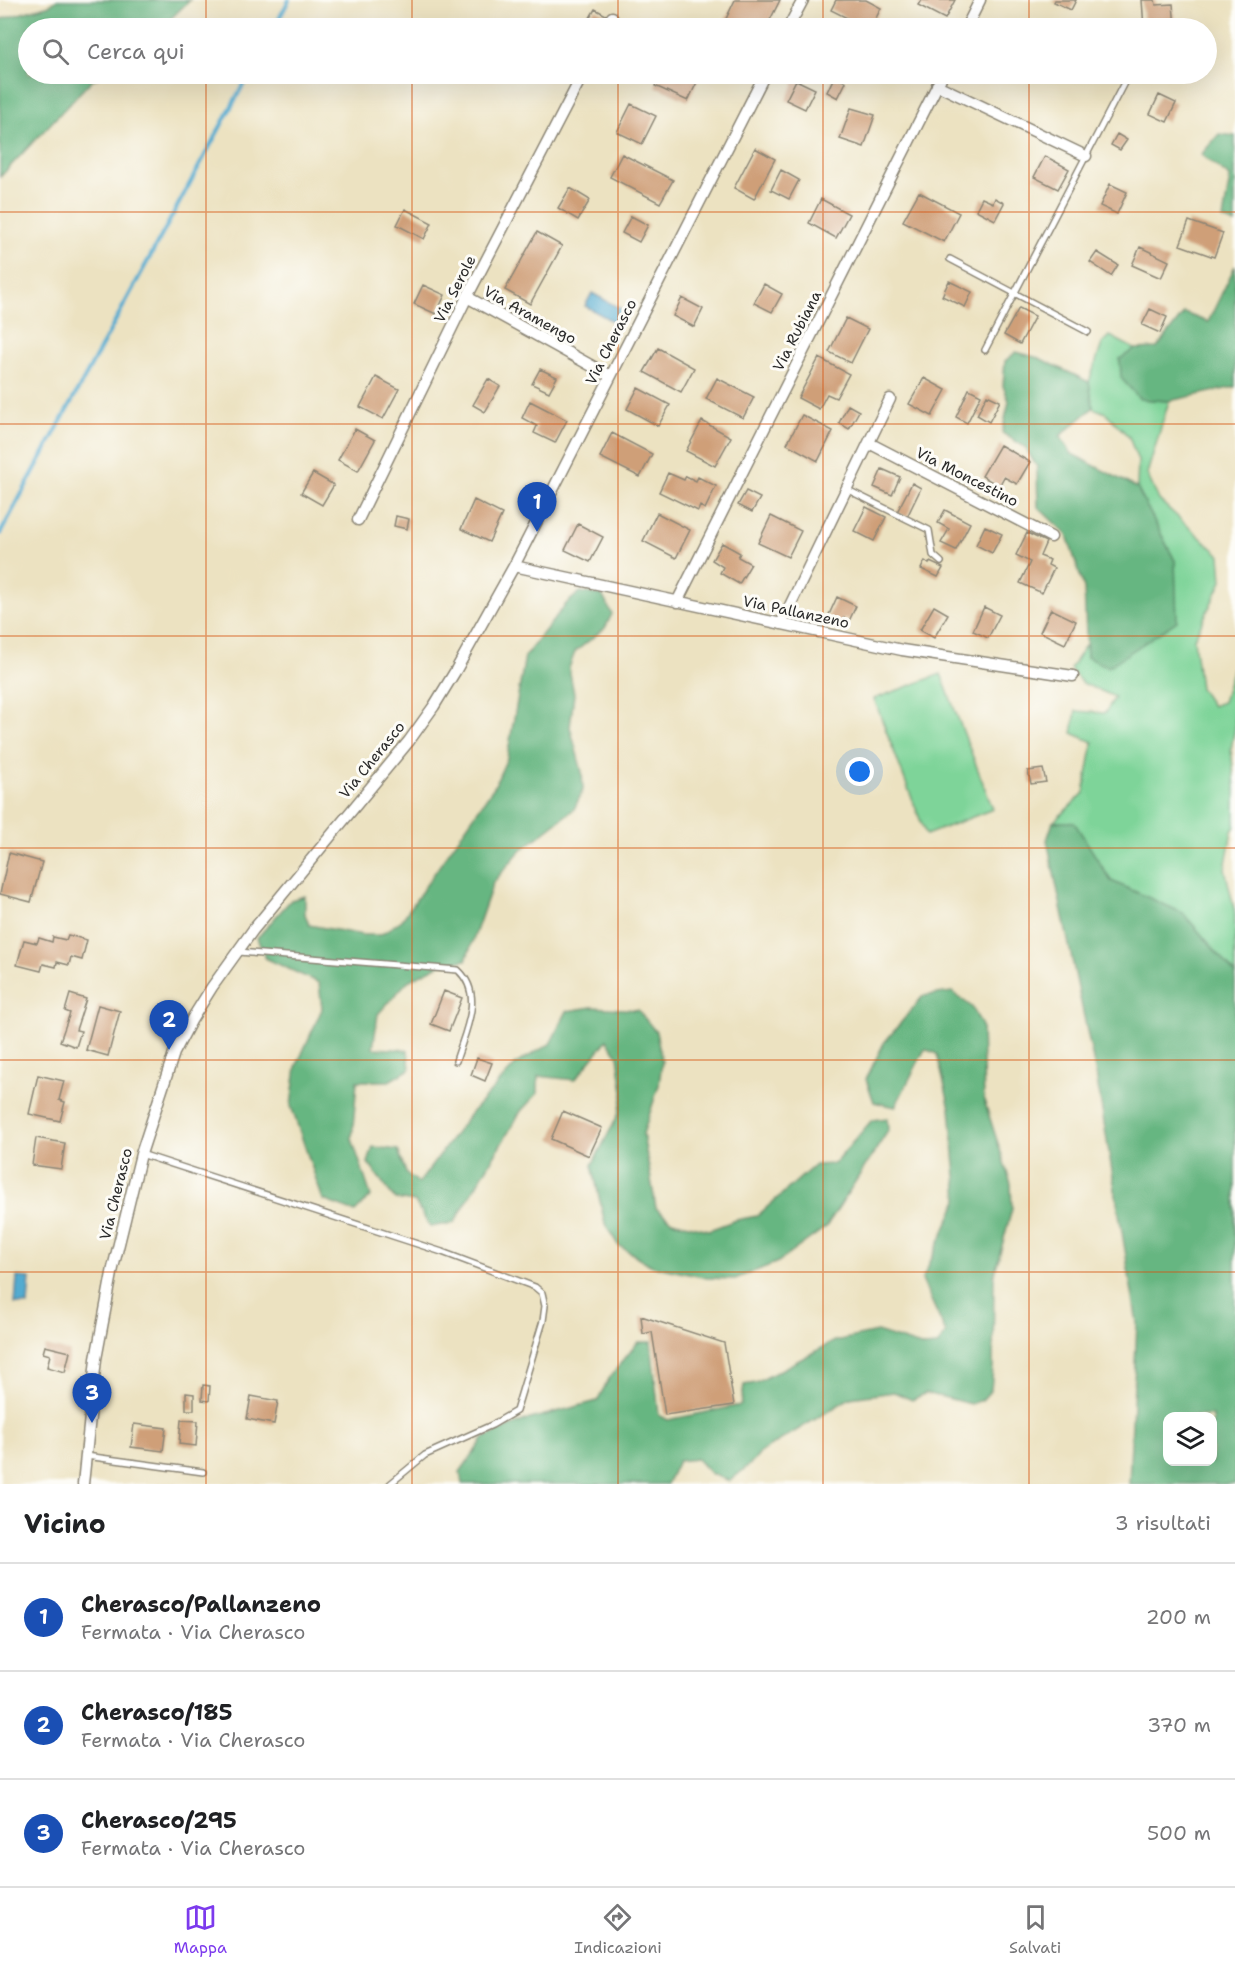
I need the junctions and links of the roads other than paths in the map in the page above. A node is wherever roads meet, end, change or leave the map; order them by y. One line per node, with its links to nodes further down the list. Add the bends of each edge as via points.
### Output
1 (803, 0): 3 (street)
2 (980, 0): 4 (street)
3 (793, 18)
4 (971, 18)
5 (578, 84): 12 (street, Via Serole)
6 (760, 84): 15 (street, Via Cherasco)
7 (1123, 84): 9 (lane)
8 (937, 85): 9 (street); 23 (street, Via Rubiana)
9 (1086, 156): 11 (lane)
10 (950, 259): 11 (lane)
11 (1014, 294): 13 (lane); 14 (lane)
12 (467, 297): 15 (street, Via Aramengo); 19 (street, Via Serole)
13 (1088, 332)
14 (985, 350)
15 (610, 376): 22 (street, Via Cherasco)
16 (890, 399): 17 (street)
17 (869, 443): 18 (street); 20 (street, Via Moncestino)
18 (846, 489): 21 (lane, via 930,530 933,555); 24 (street)
19 (358, 520)
20 (1052, 537)
21 (941, 562)
22 (514, 566): 23 (street, Via Pallanzeno); 26 (street, Via Cherasco, via 434,706 409,741)
23 (678, 602): 24 (street, Via Pallanzeno)
24 (781, 624): 25 (street, Via Pallanzeno, via 925,654)
25 (1073, 676)
26 (237, 951): 27 (lane, via 458,970 473,992 473,1003); 28 (street, Via Cherasco, via 174,1053)
27 (456, 1061)
28 (141, 1154): 29 (street, Via Cherasco, via 96,1359); 32 (lane, via 442,1252 542,1293 543,1322 516,1411 425,1455)
29 (85, 1456): 30 (lane); 31 (street, Via Cherasco)
30 (203, 1472)
31 (83, 1484)
32 (390, 1484)

